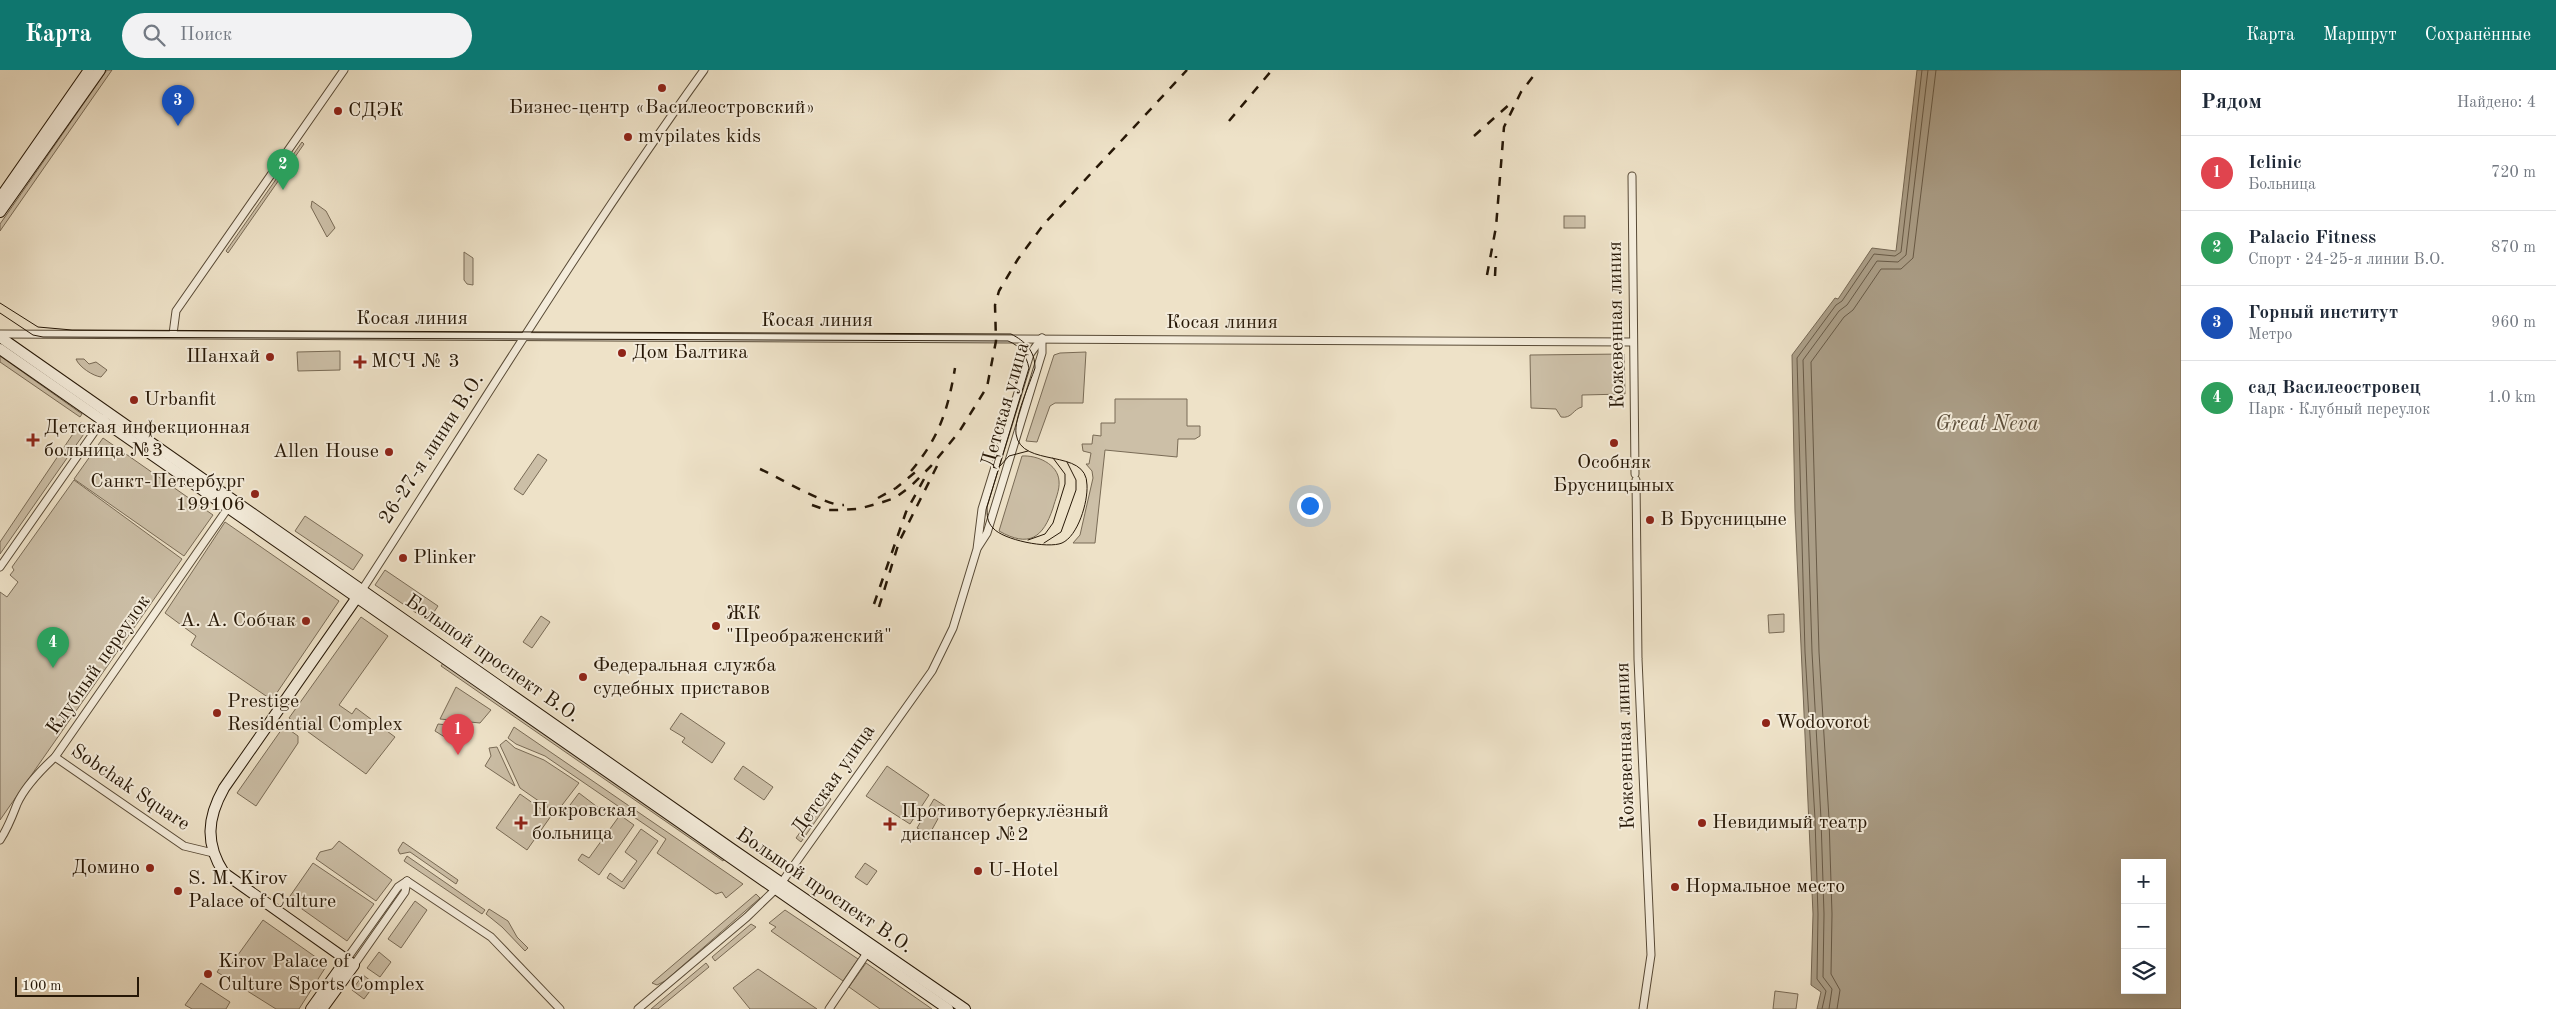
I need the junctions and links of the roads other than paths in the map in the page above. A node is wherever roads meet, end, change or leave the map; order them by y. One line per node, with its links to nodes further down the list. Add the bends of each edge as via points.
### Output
1 (89, 70): 6 (main road)
2 (100, 70): 7 (main road)
3 (344, 70): 8 (street, via 176,311)
4 (704, 70): 10 (street, 26-27-я линии В.О.)
5 (1632, 176): 12 (street, Кожевенная линия)
6 (0, 198)
7 (0, 212)
8 (173, 334): 9 (street, Косая линия); 10 (street, Косая линия)
9 (0, 335): 14 (main road, Большой проспект В.О.)
10 (526, 335): 11 (street, Косая линия); 18 (street, 26-27-я линии В.О.)
11 (1042, 338): 12 (street, Косая линия); 16 (street, Детская улица, via 1042,353); 16 (street, Детская улица, via 1030,354 982,509)
12 (1633, 342): 32 (street, Кожевенная линия, via 1638,659 1651,955)
13 (0, 349): 14 (main road, Большой проспект В.О.)
14 (105, 416): 15 (main road, Большой проспект В.О.); 17 (street); 18 (main road, Большой проспект В.О.)
15 (228, 508): 18 (main road, Большой проспект В.О.); 19 (street, Клубный переулок)
16 (983, 532): 22 (street, Детская улица, via 953,628 932,671)
17 (0, 567)
18 (359, 594): 21 (main road, 26-27-я линии В.О., via 220,795 210,822); 22 (main road, Большой проспект В.О.)
19 (55, 757): 20 (street, Клубный переулок, via 41,770 18,803 12,823); 21 (street, Sobchak Square, via 184,846)
20 (0, 840)
21 (213, 853): 24 (main road, via 232,881)
22 (779, 886): 23 (main road, Большой проспект В.О.); 28 (street, Детская улица); 31 (main road, Большой проспект В.О.)
23 (867, 953): 29 (street); 30 (main road, Большой проспект В.О.)
24 (350, 962): 25 (main road); 26 (main road); 27 (street, via 398,887 407,881 491,937)
25 (311, 1009)
26 (322, 1009)
27 (560, 1009)
28 (638, 1009)
29 (829, 1009)
30 (948, 1009)
31 (965, 1009)
32 (1643, 1009)

